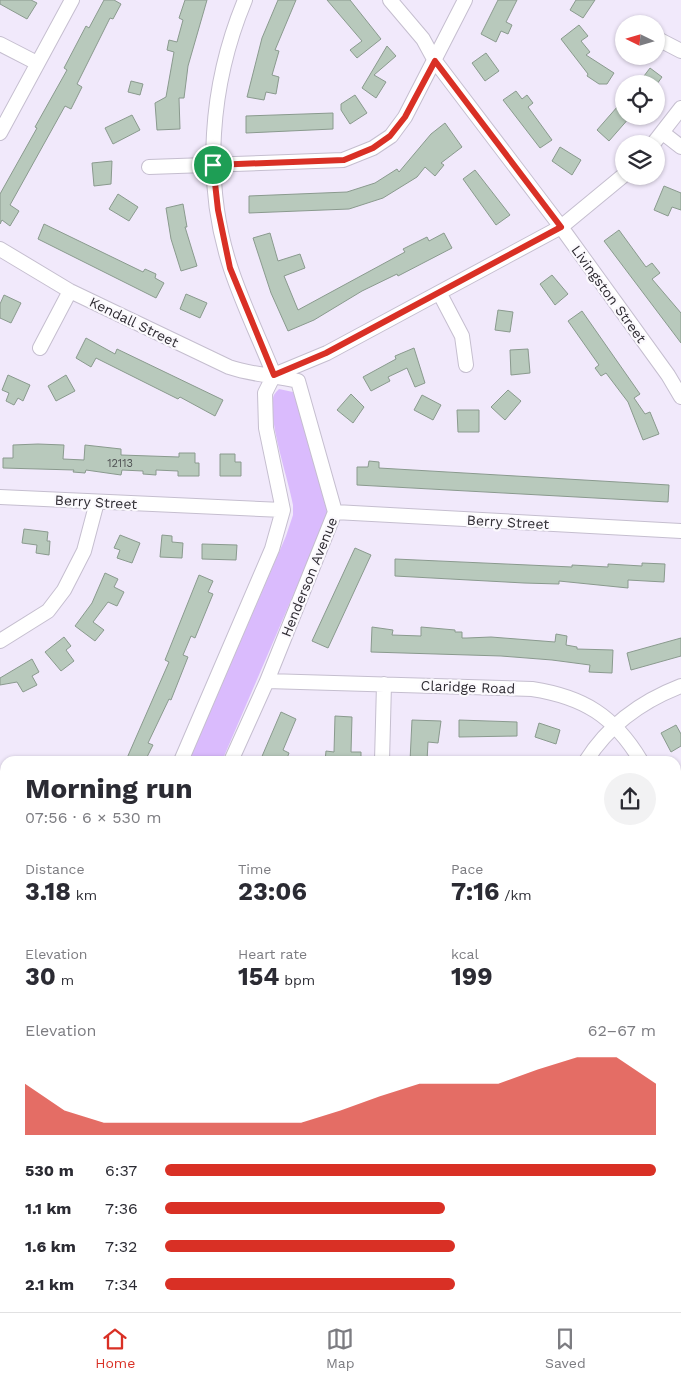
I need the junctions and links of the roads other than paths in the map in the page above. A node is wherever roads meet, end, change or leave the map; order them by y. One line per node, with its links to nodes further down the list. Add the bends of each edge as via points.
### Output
1 (72, 0): 9 (street)
2 (245, 0): 14 (street, via 233,28 215,105)
3 (390, 0): 8 (street, Livingston Street, via 423,39)
4 (466, 0): 8 (street)
5 (665, 43): 7 (street)
6 (0, 44): 9 (street)
7 (681, 51)
8 (435, 61): 14 (street, via 405,117 390,136 373,148 344,160); 17 (street, Livingston Street)
9 (37, 63): 11 (street)
10 (681, 108): 12 (street)
11 (0, 133)
12 (663, 133): 13 (street)
13 (681, 147)
14 (213, 165): 15 (street); 23 (street, via 230,268)
15 (149, 167)
16 (615, 182): 17 (street)
17 (561, 227): 20 (street); 24 (street, Livingston Street)
18 (0, 249): 19 (street, Kendall Street)
19 (70, 291): 21 (street); 23 (street, Kendall Street, via 229,368 250,374)
20 (440, 294): 22 (street, via 462,336); 23 (street, via 326,353)
21 (40, 348)
22 (466, 365)
23 (274, 375): 27 (street, via 266,393 266,428); 28 (street, Henderson Avenue, via 298,381)
24 (681, 397)
25 (0, 497): 26 (street, Berry Street)
26 (97, 502): 27 (street, Berry Street); 30 (street, via 84,551 64,590 48,612)
27 (283, 510): 35 (street, via 272,548)
28 (335, 512): 29 (street, Berry Street); 31 (street, Henderson Avenue)
29 (681, 531)
30 (0, 641)
31 (267, 681): 32 (street, Claridge Road); 36 (street, Henderson Avenue)
32 (384, 684): 34 (street, Claridge Road, via 554,693 588,706); 37 (street)
33 (681, 686): 34 (street, via 647,702)
34 (615, 725): 38 (street); 39 (street, Claridge Road)
35 (183, 756)
36 (233, 756)
37 (382, 756)
38 (590, 756)
39 (637, 756)

